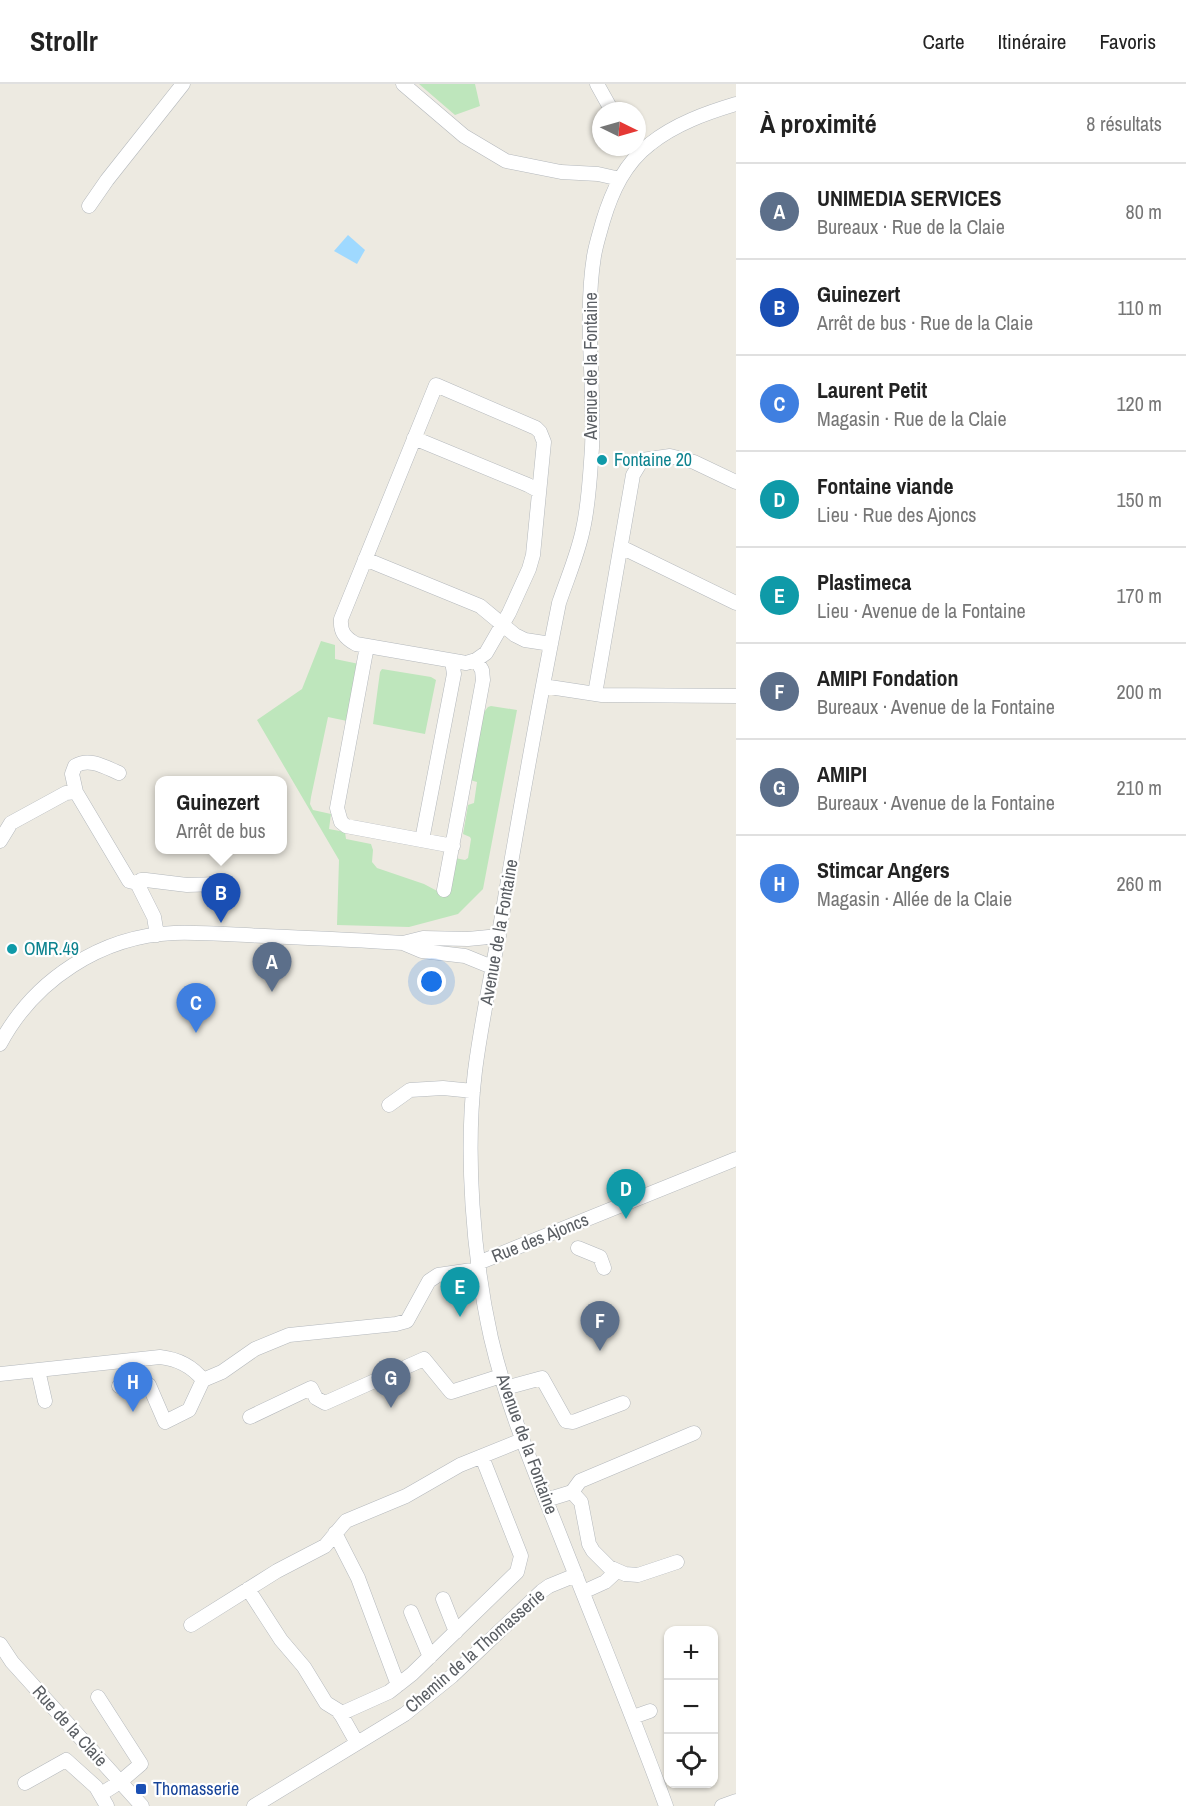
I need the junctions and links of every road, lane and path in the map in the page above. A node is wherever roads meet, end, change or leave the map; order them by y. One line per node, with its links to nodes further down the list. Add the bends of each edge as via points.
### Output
1 (183, 84): 9 (street)
2 (403, 84): 8 (street, via 464,136 506,161)
3 (597, 84): 4 (street)
4 (607, 102)
5 (736, 104): 6 (street, Avenue de la Fontaine, via 706,113)
6 (646, 146)
7 (633, 156): 8 (street, Avenue de la Fontaine)
8 (620, 179): 17 (street, Avenue de la Fontaine, via 594,254 589,303 592,446 583,529 559,603)
9 (89, 206)
10 (414, 438): 12 (street); 12 (street, via 436,385 540,432 544,442); 14 (street)
11 (736, 482): 13 (street, via 694,462 670,456 642,460 633,475)
12 (539, 491): 16 (street, via 533,555)
13 (621, 547): 15 (street); 22 (street)
14 (365, 560): 16 (street, via 480,606); 18 (street, via 341,628 350,640)
15 (736, 603)
16 (502, 625): 17 (street, via 525,640); 19 (street, via 486,653)
17 (551, 644): 21 (street, Avenue de la Fontaine)
18 (367, 646): 20 (street); 26 (street, via 338,815 346,826)
19 (476, 660): 20 (street); 28 (street, via 483,680)
20 (452, 661): 26 (street, via 454,674)
21 (543, 686): 22 (street); 33 (street, Avenue de la Fontaine)
22 (595, 694): 23 (street)
23 (736, 696)
24 (119, 773): 25 (street, via 82,762 72,774)
25 (76, 792): 27 (street, via 66,793 11,824); 29 (street, via 129,881)
26 (422, 840): 28 (street)
27 (0, 841)
28 (453, 846): 31 (street)
29 (137, 883): 30 (street, via 146,880); 32 (street, via 154,917)
30 (219, 884)
31 (444, 890)
32 (157, 935): 34 (street, via 208,933); 36 (street, via 116,943 58,975 17,1016)
33 (499, 936): 34 (street, via 423,938); 35 (street, Avenue de la Fontaine)
34 (403, 943): 35 (street, via 422,951 465,956)
35 (492, 967): 37 (street, Avenue de la Fontaine)
36 (0, 1044)
37 (473, 1090): 38 (street, via 410,1090); 41 (street, Avenue de la Fontaine, via 472,1166)
38 (389, 1105)
39 (735, 1160): 40 (street, Rue des Ajoncs)
40 (570, 1226): 41 (street, Rue des Ajoncs); 42 (street, via 575,1252 600,1257)
41 (479, 1266): 46 (street, Rue des Ajoncs, via 438,1275 429,1281 407,1321 289,1335 255,1349); 47 (street, Avenue de la Fontaine)
42 (604, 1268)
43 (113, 1362): 44 (street); 46 (street, via 169,1358 185,1364); 46 (street, via 119,1388 149,1385 165,1422 189,1410)
44 (38, 1370): 45 (street); 48 (street)
45 (0, 1374)
46 (203, 1380)
47 (503, 1382): 49 (street, via 542,1378 566,1421 573,1422); 50 (street, via 451,1392 424,1359 326,1403 316,1398 310,1388); 52 (street, Avenue de la Fontaine)
48 (45, 1401)
49 (623, 1403)
50 (250, 1417)
51 (694, 1433): 54 (street, via 580,1481)
52 (522, 1440): 53 (street); 55 (street, Avenue de la Fontaine)
53 (482, 1457): 56 (street, via 346,1521); 65 (street, via 521,1556 517,1572)
54 (572, 1492): 55 (street); 58 (street, via 580,1502 593,1551)
55 (546, 1500): 59 (street, Avenue de la Fontaine)
56 (335, 1533): 60 (street, via 325,1546); 68 (street, via 358,1578)
57 (676, 1562): 58 (street, via 638,1575)
58 (617, 1571): 61 (street, via 606,1582)
59 (576, 1575): 61 (street, Avenue de la Fontaine); 73 (street, Chemin de la Thomasserie, via 549,1586 452,1676 405,1714)
60 (248, 1589): 64 (street); 71 (street, via 326,1703)
61 (583, 1592): 72 (street, Avenue de la Fontaine)
62 (443, 1599): 65 (street)
63 (411, 1612): 67 (street)
64 (191, 1625)
65 (456, 1632): 67 (street)
66 (0, 1644): 74 (street, Rue de la Claie)
67 (430, 1657): 68 (street)
68 (398, 1685): 71 (street)
69 (98, 1697): 74 (street, via 141,1764)
70 (650, 1711): 72 (street)
71 (340, 1714): 73 (street)
72 (633, 1718): 80 (street, Avenue de la Fontaine)
73 (357, 1743): 79 (street, Chemin de la Thomasserie)
74 (120, 1782): 76 (street); 78 (street, Rue de la Claie)
75 (25, 1783): 76 (street, via 66,1760 96,1787)
76 (104, 1800)
77 (736, 1801): 81 (street)
78 (142, 1806)
79 (254, 1806)
80 (666, 1806)
81 (722, 1806)

